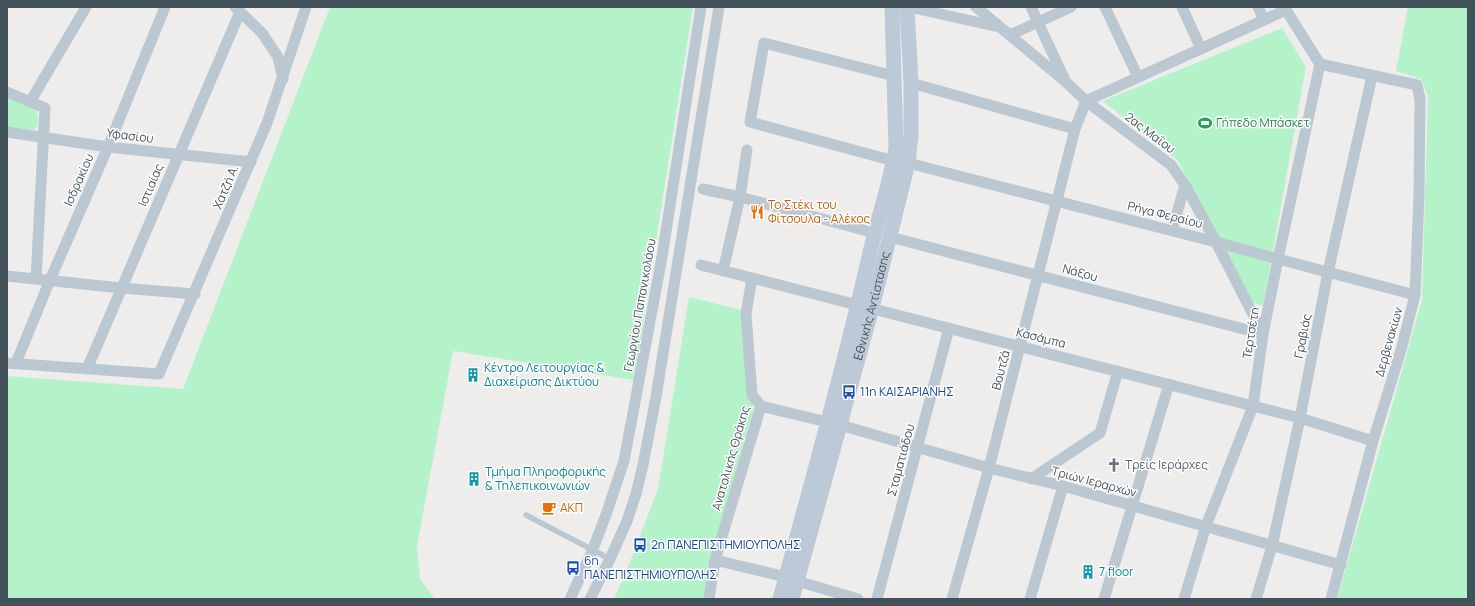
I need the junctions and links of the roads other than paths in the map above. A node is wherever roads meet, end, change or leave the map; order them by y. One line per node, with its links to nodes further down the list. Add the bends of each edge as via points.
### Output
1 (86, 7): 28 (street)
2 (165, 7): 32 (street, Ισδρακίου)
3 (306, 7): 23 (street, Χατζή Α.)
4 (701, 7): 78 (street, Γεωργίου Παπανικολάου, via 662,257 624,461)
5 (719, 7): 79 (street, via 649,436 636,494)
6 (892, 7): 20 (main road, Εθνικής Αντίστασης)
7 (908, 7): 17 (street, 2ας Μαΐου); 25 (main road, Εθνικής Αντίστασης)
8 (976, 7): 17 (street, 2ας Μαΐου)
9 (1031, 7): 16 (street)
10 (1072, 7): 16 (street)
11 (1105, 7): 22 (street)
12 (1182, 7): 18 (street)
13 (1258, 7): 15 (street)
14 (238, 9): 23 (street, via 262,34 278,57); 34 (street, Ιστιαίας)
15 (1264, 20): 18 (street); 19 (street, via 1286,10)
16 (1038, 23): 17 (street); 24 (street)
17 (1006, 31): 24 (street, 2ας Μαΐου)
18 (1201, 49): 22 (street)
19 (1320, 64): 21 (street); 45 (street, Τερτσέτη)
20 (894, 76): 36 (main road, Εθνικής Αντίστασης, via 896,147); 36 (street, Ρήγα Φεραίου, via 764,43 750,122)
21 (1372, 76): 48 (street, Γραβιάς); 56 (street, Δερβενακίων, via 1417,85 1420,99)
22 (1138, 77): 27 (street)
23 (283, 80): 35 (street, Χατζή Α.)
24 (1066, 82): 27 (street, 2ας Μαΐου)
25 (911, 83): 29 (street); 36 (main road, Εθνικής Αντίστασης, via 911,135)
26 (7, 92): 28 (street)
27 (1086, 101): 29 (street, Βουτζά); 37 (street, 2ας Μαΐου, via 1171,165)
28 (30, 102): 31 (street, via 45,108)
29 (1075, 129): 40 (street, Βουτζά)
30 (7, 132): 31 (street, Υφασίου)
31 (43, 138): 32 (street, Υφασίου); 52 (street)
32 (108, 147): 34 (street, Υφασίου); 53 (street, Ισδρακίου)
33 (747, 150): 39 (street)
34 (178, 155): 35 (street, Υφασίου); 54 (street, Ιστιαίας)
35 (251, 162): 55 (street, Χατζή Α.)
36 (901, 162): 40 (street, Ρήγα Φεραίου); 42 (main road, Εθνικής Αντίστασης); 43 (main road, Εθνικής Αντίστασης)
37 (1185, 185): 41 (street); 44 (street, 2ας Μαΐου)
38 (703, 189): 39 (street)
39 (740, 197): 42 (street); 47 (street)
40 (1057, 201): 41 (street, Ρήγα Φεραίου); 50 (street, Βουτζά)
41 (1172, 230): 44 (street, Ρήγα Φεραίου)
42 (875, 233): 57 (main road, Εθνικής Αντίστασης)
43 (890, 237): 50 (street, Νάξου); 57 (main road, Εθνικής Αντίστασης)
44 (1216, 242): 45 (street, Ρήγα Φεραίου); 59 (street, 2ας Μαΐου)
45 (1278, 259): 48 (street, Ρήγα Φεραίου); 59 (street, Τερτσέτη)
46 (701, 265): 47 (street, Κασάμπα)
47 (724, 271): 51 (street, Κασάμπα)
48 (1328, 272): 56 (street, Ρήγα Φεραίου); 67 (street, Γραβιάς)
49 (7, 276): 52 (street)
50 (1038, 276): 59 (street, Νάξου); 60 (street, Βουτζά)
51 (752, 278): 57 (street, Κασάμπα); 65 (street, Ανατολικής Θράκης, via 746,314 752,395)
52 (36, 279): 53 (street)
53 (50, 280): 54 (street); 61 (street, Ισδρακίου)
54 (122, 288): 55 (street); 62 (street, Ιστιαίας)
55 (195, 294): 62 (street, Χατζή Α., via 159,374)
56 (1415, 295): 69 (street, Δερβενακίων)
57 (865, 306): 58 (street, Κασάμπα); 68 (main road, Εθνικής Αντίστασης)
58 (949, 328): 60 (street, Κασάμπα); 70 (street, Σταματιάδου)
59 (1263, 334): 66 (street, Τερτσέτη)
60 (1020, 346): 63 (street, Κασάμπα); 71 (street, Βουτζά)
61 (12, 363): 62 (street)
62 (87, 369)
63 (1118, 371): 64 (street, Κασάμπα); 72 (street, via 1100,433)
64 (1169, 384): 66 (street, Κασάμπα); 74 (street)
65 (761, 406): 68 (street, Τριών Ιεραρχών); 80 (street, Ανατολικής Θράκης)
66 (1253, 406): 67 (street, Κασάμπα); 76 (street, Τερτσέτη)
67 (1300, 418): 69 (street, Κασάμπα); 77 (street, Γραβιάς)
68 (834, 423): 70 (street, Τριών Ιεραρχών); 82 (main road, Εθνικής Αντίστασης)
69 (1373, 441): 81 (street, Δερβενακίων)
70 (918, 447): 71 (street, Τριών Ιεραρχών); 89 (street, Σταματιάδου)
71 (989, 468): 72 (street, Τριών Ιεραρχών); 90 (street, Βουτζά)
72 (1032, 479): 73 (street, Τριών Ιεραρχών)
73 (1062, 486): 74 (street, Τριών Ιεραρχών); 91 (street)
74 (1132, 506): 76 (street, Τριών Ιεραρχών); 92 (street)
75 (526, 515): 78 (lane)
76 (1206, 526): 77 (street, Τριών Ιεραρχών); 93 (street, Τερτσέτη)
77 (1272, 546): 81 (street, Τριών Ιεραρχών); 94 (street, Γραβιάς)
78 (593, 549): 79 (lane); 83 (street, Γεωργίου Παπανικολάου)
79 (610, 559): 84 (street)
80 (715, 560): 82 (street); 85 (street, Ανατολικής Θράκης)
81 (1341, 565): 95 (street, Δερβενακίων)
82 (792, 579): 86 (main road, Εθνικής Αντίστασης); 87 (main road, Εθνικής Αντίστασης); 88 (street)
83 (570, 599)
84 (590, 599)
85 (708, 599)
86 (780, 599)
87 (792, 599)
88 (858, 599)
89 (878, 599)
90 (952, 599)
91 (1030, 599)
92 (1104, 599)
93 (1184, 599)
94 (1256, 599)
95 (1331, 599)

